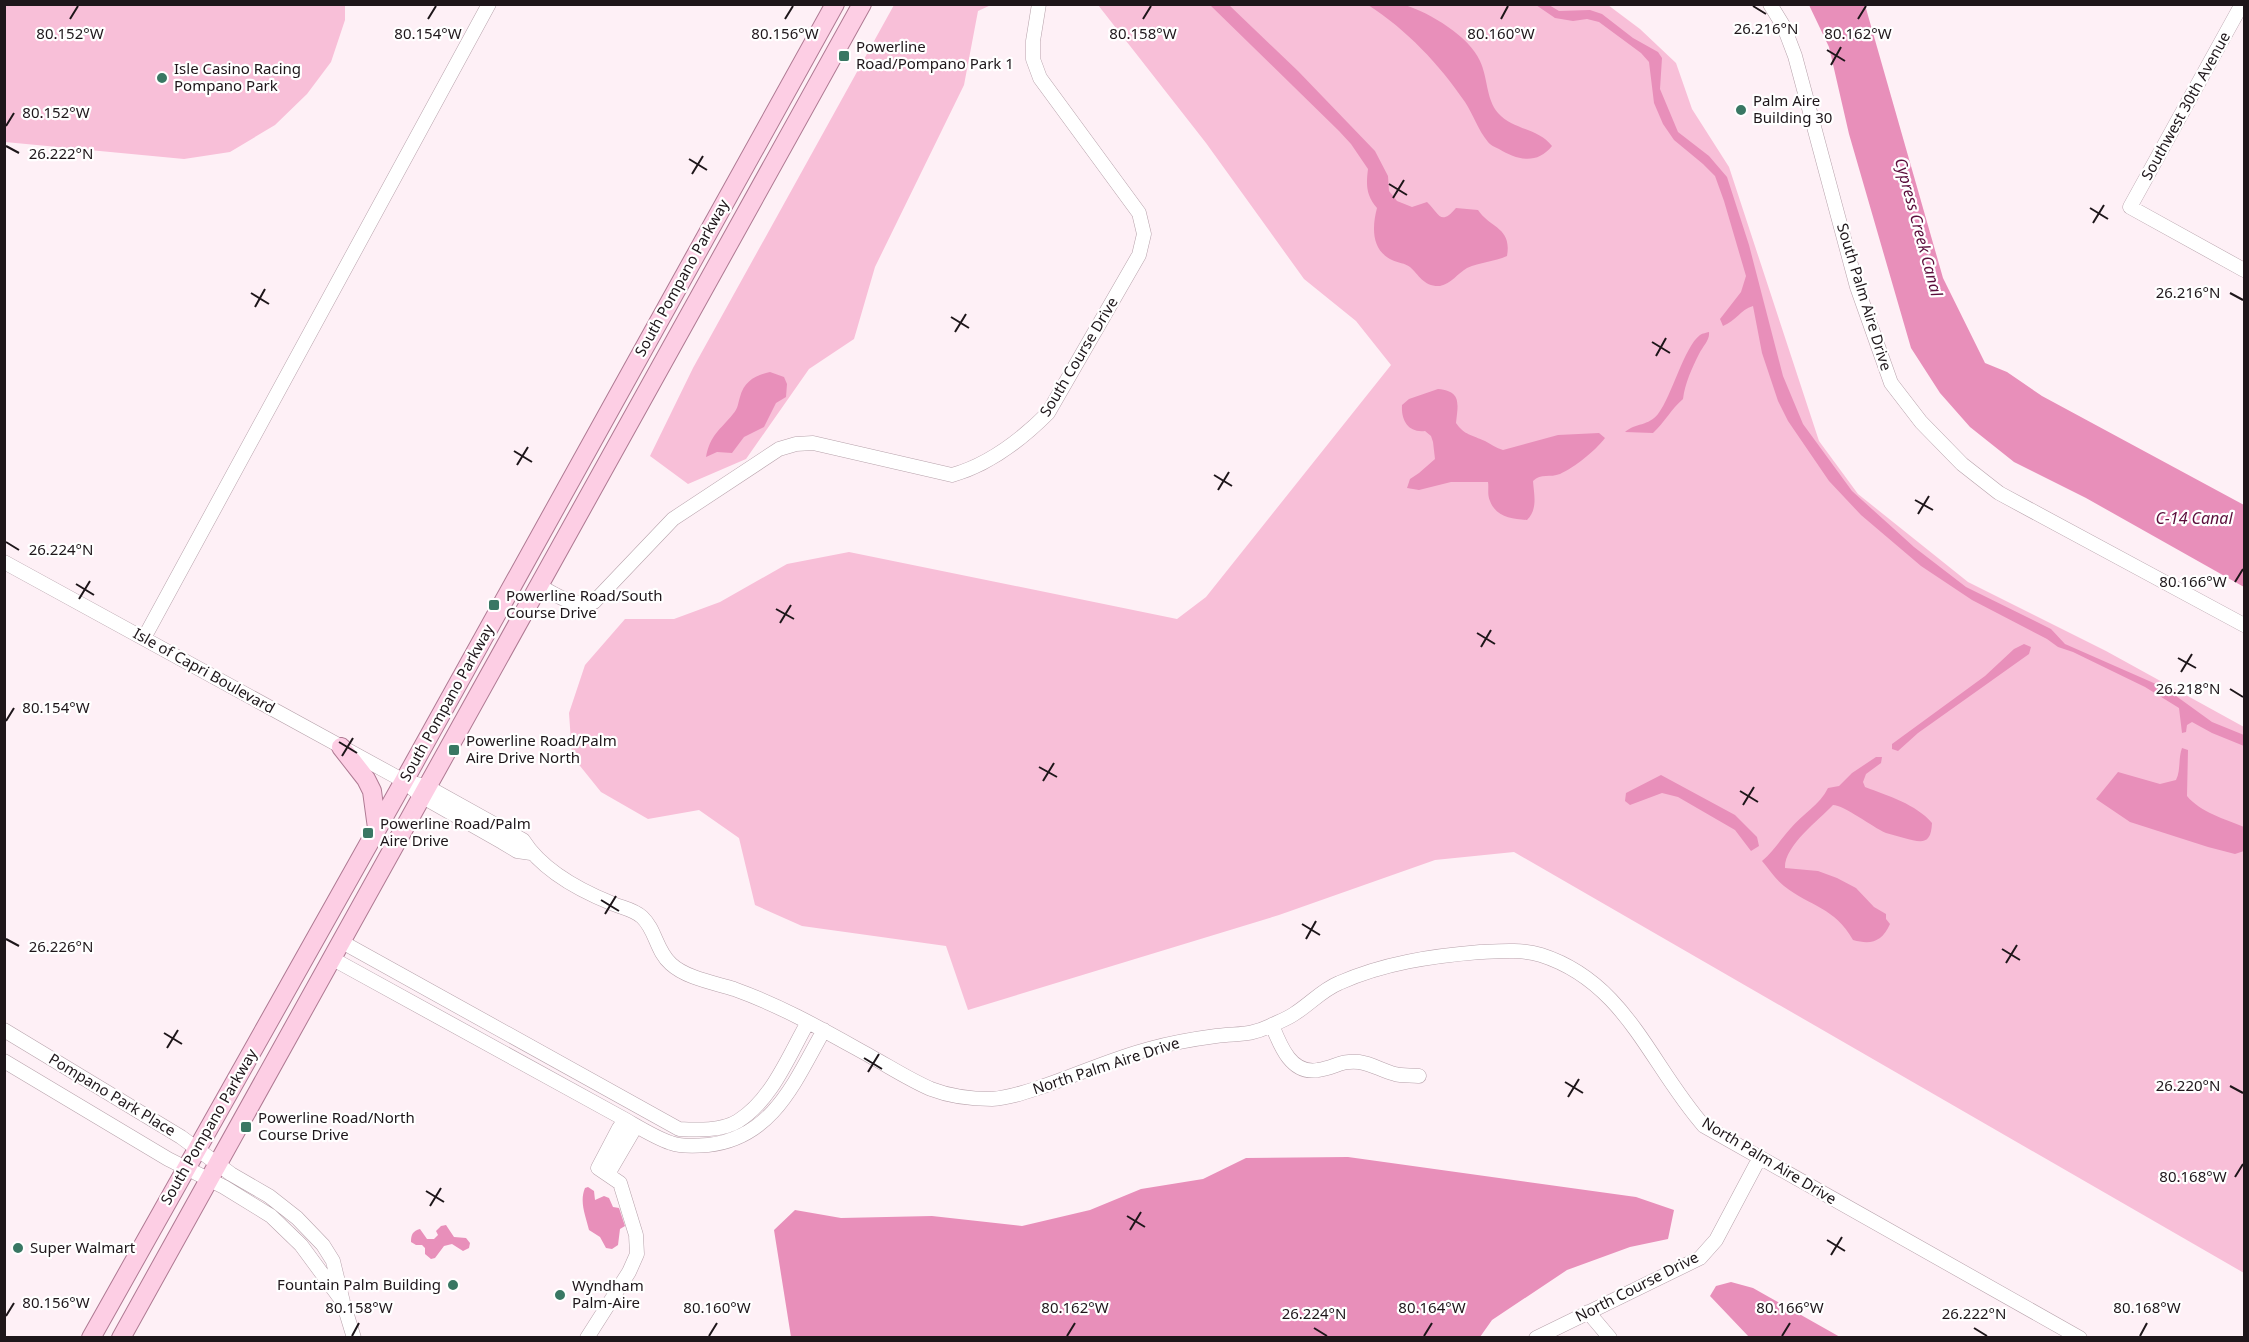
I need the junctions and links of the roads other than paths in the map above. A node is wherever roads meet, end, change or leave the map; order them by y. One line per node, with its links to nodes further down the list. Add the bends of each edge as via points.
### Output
1 (489, 4): 14 (street)
2 (835, 4): 7 (main road, South Pompano Parkway)
3 (862, 4): 8 (main road, South Pompano Parkway)
4 (1039, 4): 12 (street, South Course Drive, via 1033,59 1040,78 1139,213 1144,234 1139,255 1048,413 1029,431 972,469 952,475 813,444 779,449 673,519 594,602 567,601)
5 (1770, 4): 13 (street, South Palm Aire Drive, via 1795,56 1857,287 1891,383 1921,423 1999,494)
6 (2242, 4): 9 (street, Southwest 30th Avenue, via 2130,207)
7 (800, 66): 8 (street); 10 (main road, South Pompano Parkway)
8 (821, 79): 12 (main road, South Pompano Parkway)
9 (2244, 270)
10 (590, 444): 12 (main road, via 587,471 539,556); 16 (main road, South Pompano Parkway)
11 (4, 562): 14 (street, Isle of Capri Boulevard)
12 (540, 586): 17 (main road, South Pompano Parkway)
13 (2244, 625)
14 (144, 638): 15 (street, Isle of Capri Boulevard)
15 (341, 747): 16 (street, Isle of Capri Boulevard); 18 (main road, via 372,791)
16 (404, 781): 17 (street, North Palm Aire Drive); 18 (main road, South Pompano Parkway)
17 (423, 791): 19 (main road, South Pompano Parkway); 22 (street, North Palm Aire Drive, via 523,840 531,853 559,876 634,911 645,920 672,965 778,1006)
18 (377, 828): 32 (main road, South Pompano Parkway)
19 (342, 942): 20 (main road, South Pompano Parkway); 21 (street)
20 (333, 959): 23 (street); 35 (main road, South Pompano Parkway)
21 (462, 1009): 23 (street); 27 (street)
22 (808, 1022): 26 (street, North Palm Aire Drive); 27 (street, via 756,1106 737,1122 697,1131 678,1129)
23 (454, 1025): 29 (street)
24 (1272, 1025): 26 (street, North Palm Aire Drive, via 1252,1034 1222,1035 1144,1050 1077,1076 1006,1098 987,1099 932,1089); 30 (street, via 1286,1056 1301,1068 1315,1071 1340,1062 1358,1062 1396,1074); 33 (street, North Palm Aire Drive, via 1338,983 1394,964 1439,955 1507,950 1538,954 1569,966 1598,985 1626,1015 1684,1104 1704,1126)
25 (4, 1030): 32 (street, Pompano Park Place)
26 (824, 1030): 31 (street, via 790,1091 769,1117 749,1133 726,1143 673,1144)
27 (543, 1054): 29 (street)
28 (4, 1061): 34 (street, Pompano Park Place)
29 (535, 1070): 31 (street)
30 (1419, 1076)
31 (626, 1120): 40 (street, via 632,1133 603,1171 620,1183 636,1235 637,1254)
32 (197, 1148): 34 (main road, South Pompano Parkway); 35 (street, Pompano Park Place)
33 (1759, 1159): 36 (street, North Course Drive, via 1716,1240 1700,1258); 43 (street, North Palm Aire Drive)
34 (186, 1167): 35 (street); 37 (main road, South Pompano Parkway)
35 (213, 1172): 38 (main road, South Pompano Parkway); 39 (street, via 279,1203 311,1231 333,1261)
36 (1588, 1312): 41 (street, North Course Drive); 42 (street)
37 (91, 1338)
38 (121, 1338)
39 (354, 1338)
40 (586, 1338)
41 (1536, 1338)
42 (1610, 1338)
43 (2080, 1338)

